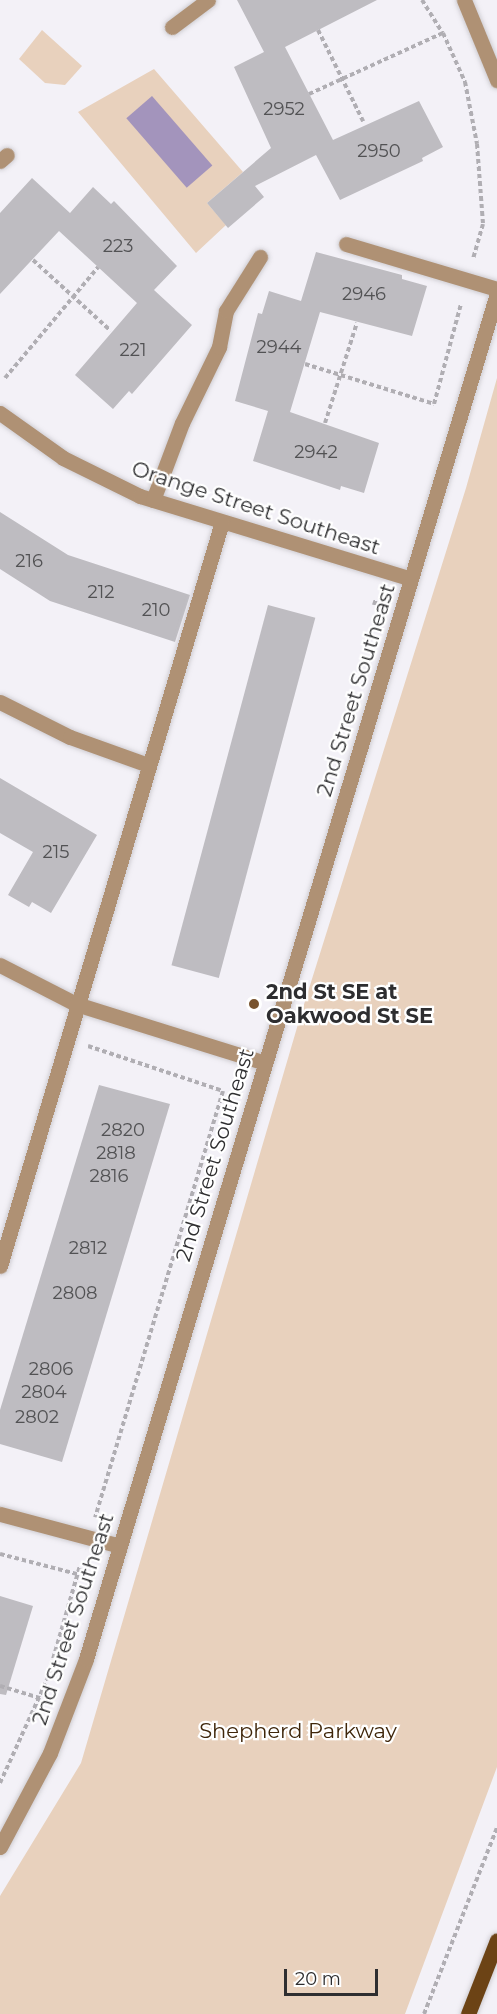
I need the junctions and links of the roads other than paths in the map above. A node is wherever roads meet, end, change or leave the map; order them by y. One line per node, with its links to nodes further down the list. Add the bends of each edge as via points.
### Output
1 (208, 0): 3 (street)
2 (464, 0): 4 (street)
3 (172, 27)
4 (497, 80)
5 (346, 244): 7 (street)
6 (260, 257): 9 (street, via 226,310 219,347 182,423)
7 (497, 291): 11 (street, 2nd Street Southeast)
8 (0, 413): 9 (street, Orange Street Southeast, via 63,458)
9 (153, 500): 10 (street, Orange Street Southeast)
10 (222, 522): 11 (street, Orange Street Southeast); 13 (street)
11 (411, 579): 16 (street, 2nd Street Southeast)
12 (0, 702): 13 (street, via 70,737)
13 (148, 765): 15 (street)
14 (0, 965): 15 (street)
15 (76, 1004): 16 (street); 17 (street)
16 (265, 1063): 20 (street, 2nd Street Southeast)
17 (2, 1249): 18 (street)
18 (0, 1266)
19 (0, 1514): 20 (street)
20 (120, 1546): 21 (street, 2nd Street Southeast, via 63,1722)
21 (0, 1847)
22 (497, 1940): 23 (main road)
23 (468, 2014)

